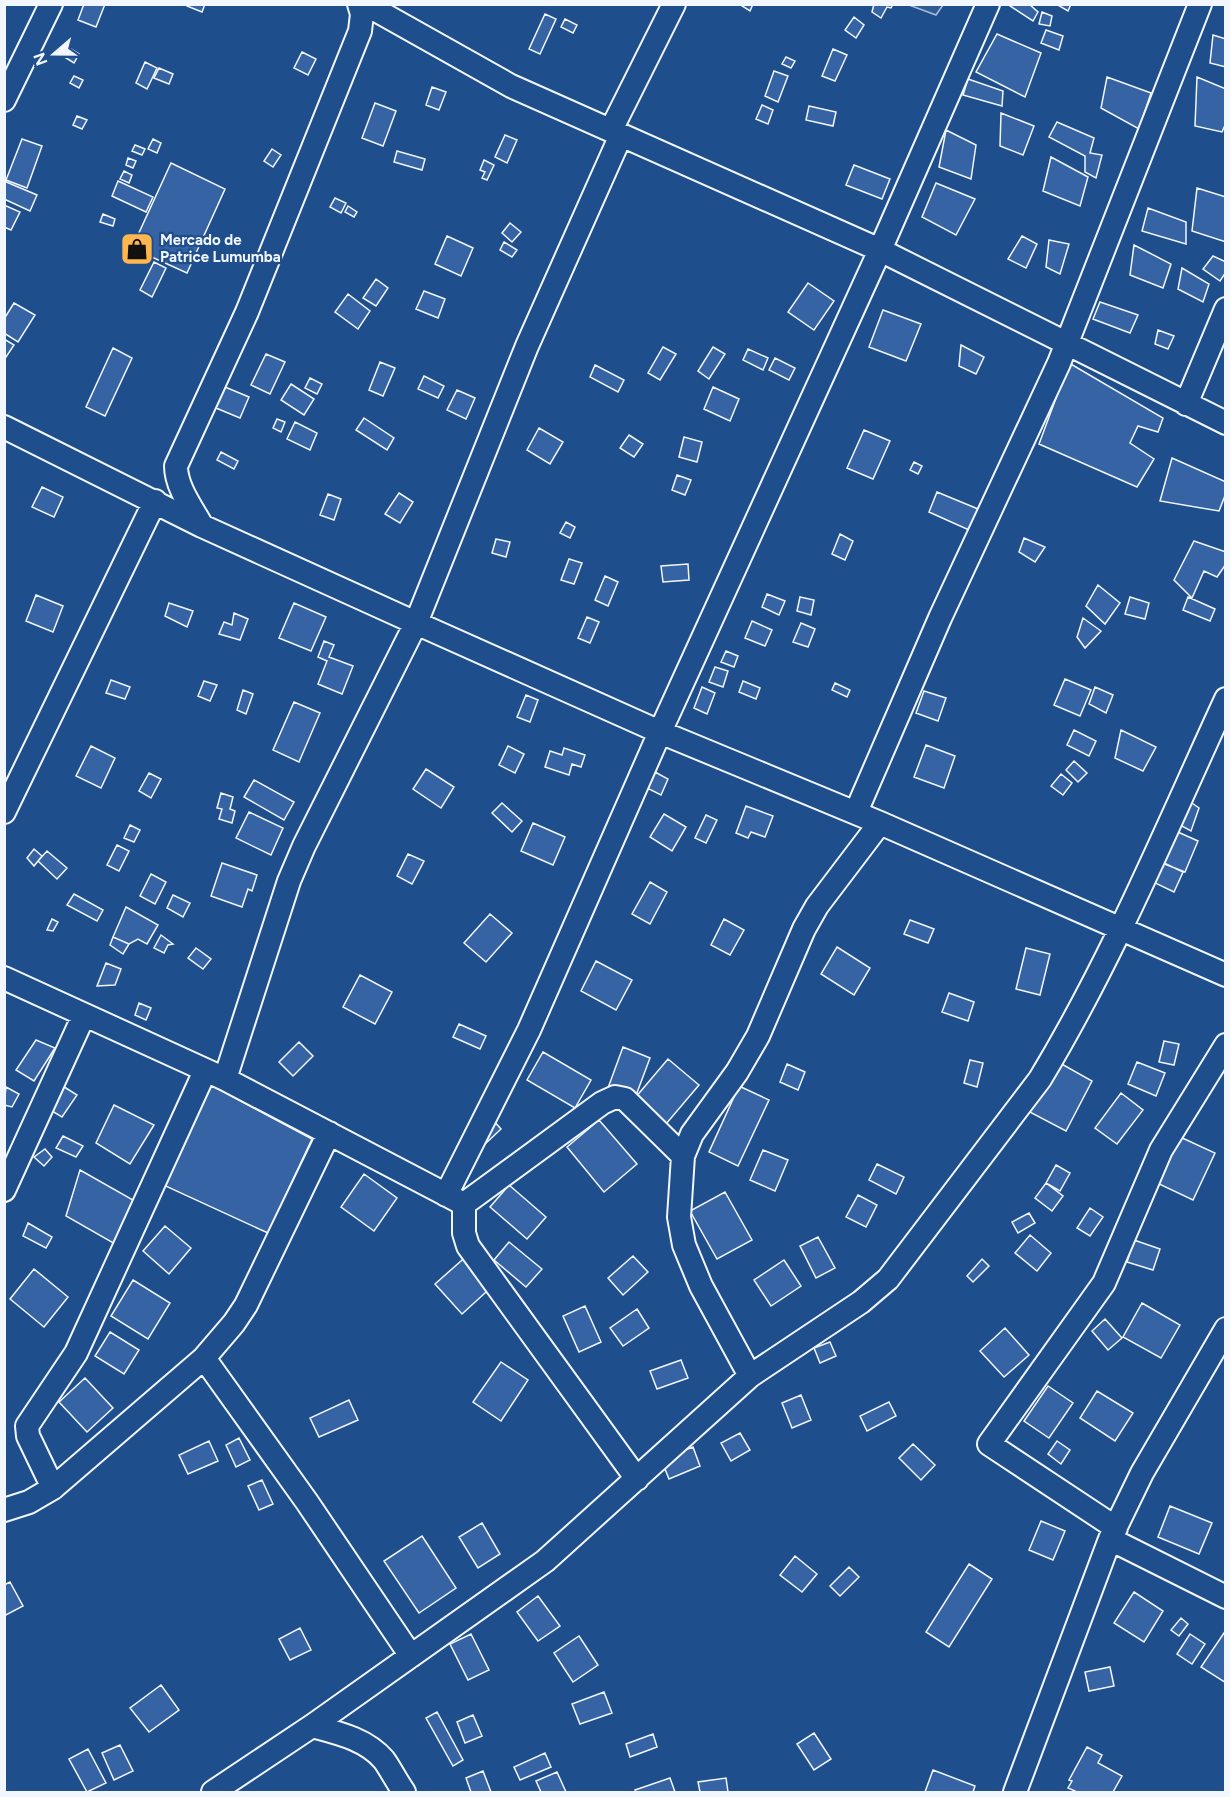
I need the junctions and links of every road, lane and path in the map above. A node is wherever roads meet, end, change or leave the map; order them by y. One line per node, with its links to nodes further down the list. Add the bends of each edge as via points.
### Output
1 (51, 4): 7 (street)
2 (359, 4): 16 (street, via 360,31 247,312 176,466 180,485)
3 (365, 4): 8 (street, via 511,86)
4 (674, 4): 8 (street)
5 (988, 4): 9 (street)
6 (1200, 4): 11 (street)
7 (4, 100)
8 (616, 133): 9 (street); 17 (street)
9 (880, 250): 11 (street); 19 (street)
10 (1226, 309): 12 (street)
11 (1065, 344): 12 (street); 21 (street)
12 (1186, 404): 13 (street)
13 (1226, 423)
14 (4, 427): 15 (street)
15 (155, 501): 16 (street); 20 (street)
16 (202, 526): 17 (street)
17 (416, 623): 19 (street); 28 (street, via 304,846)
18 (1226, 699): 23 (street)
19 (660, 732): 21 (street); 32 (street)
20 (4, 812)
21 (856, 812): 22 (street)
22 (880, 823): 23 (street); 30 (street, via 817,906 758,1036 692,1134)
23 (1122, 928): 24 (street); 35 (street, via 1040,1079 888,1279 861,1302)
24 (1226, 975)
25 (4, 978): 26 (street)
26 (84, 1015): 28 (street); 31 (street)
27 (1226, 1045): 39 (street, via 1161,1150 1104,1283 989,1444)
28 (215, 1075): 29 (street); 37 (street, via 76,1353 27,1426)
29 (329, 1133): 32 (street); 34 (street, via 246,1305)
30 (683, 1156): 32 (street, via 625,1099 615,1097); 35 (street, via 679,1217 684,1245 701,1286)
31 (4, 1190)
32 (455, 1199): 36 (street, via 468,1246)
33 (1226, 1329): 39 (street, via 1142,1473)
34 (204, 1358): 37 (street); 41 (street)
35 (750, 1376): 36 (street)
36 (637, 1479): 41 (street, via 545,1561)
37 (52, 1488): 38 (street)
38 (4, 1510)
39 (1113, 1533): 40 (street); 45 (street)
40 (1226, 1597)
41 (411, 1656): 42 (street)
42 (312, 1726): 43 (street); 44 (street, via 365,1744 383,1760)
43 (213, 1792)
44 (404, 1792)
45 (1015, 1792)

